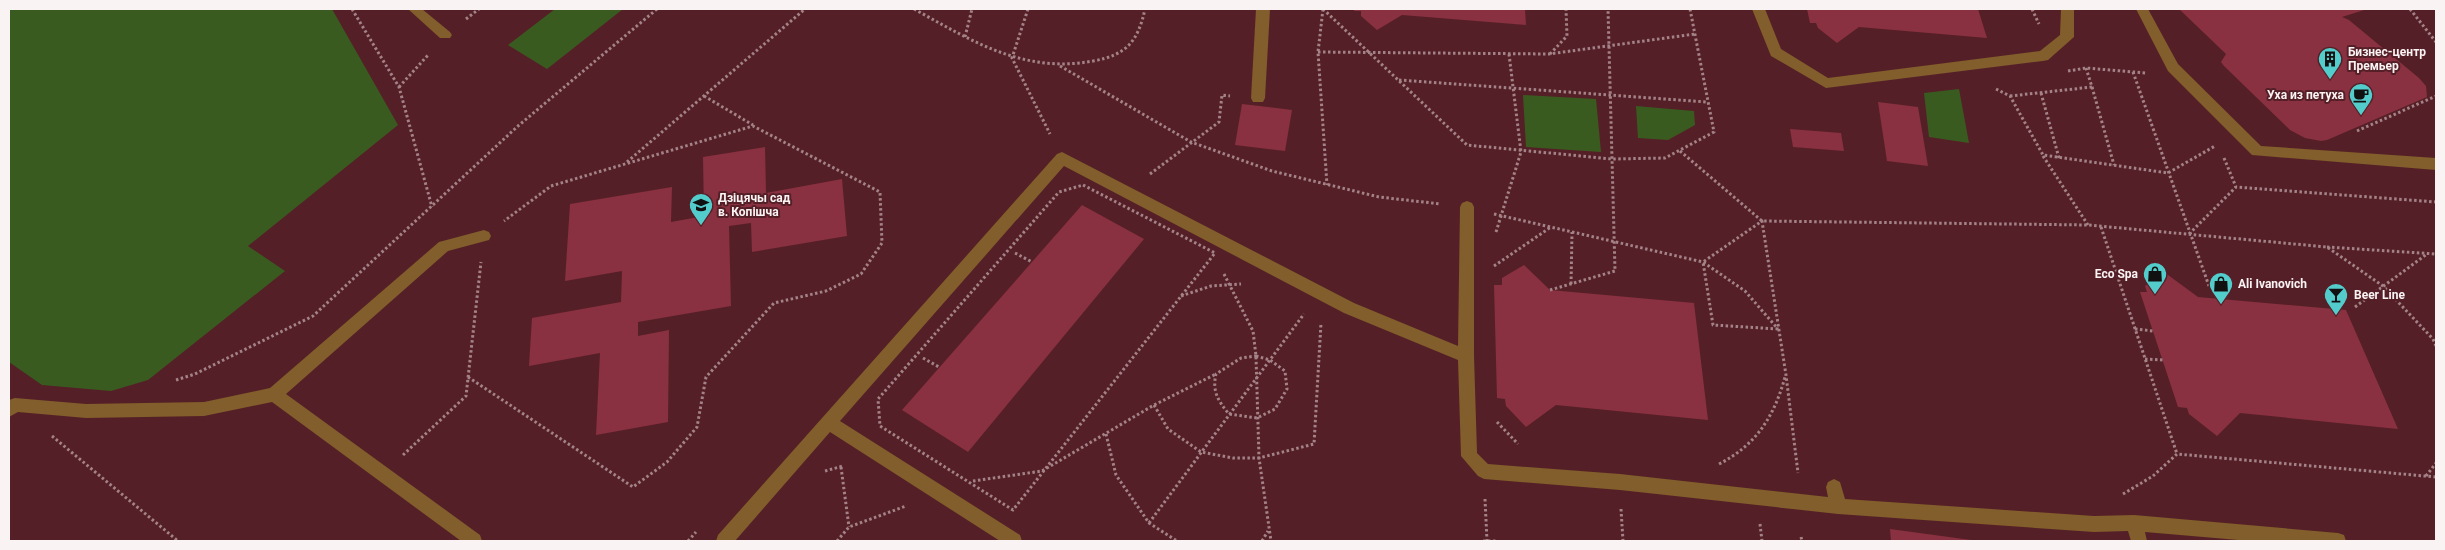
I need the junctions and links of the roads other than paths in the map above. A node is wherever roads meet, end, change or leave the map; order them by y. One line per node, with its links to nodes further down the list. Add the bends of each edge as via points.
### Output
1 (414, 9): 6 (street)
2 (1263, 9): 7 (street)
3 (1759, 9): 4 (street, via 1776,52 1826,83 2043,56 2067,37)
4 (2067, 9)
5 (2142, 9): 8 (street, via 2173,67 2257,151)
6 (445, 35)
7 (1258, 98)
8 (2436, 164)
9 (1467, 207): 11 (street)
10 (484, 236): 12 (street, via 444,246)
11 (1466, 356): 14 (street, via 1349,308 1062,158); 16 (street, via 1469,456 1484,471)
12 (274, 394): 13 (street, via 204,409 86,411); 18 (street)
13 (11, 406)
14 (830, 423): 19 (street); 20 (street)
15 (1834, 486): 16 (street)
16 (1838, 506): 17 (street, via 2094,524)
17 (2134, 523): 21 (street); 22 (street)
18 (474, 541)
19 (724, 541)
20 (1014, 541)
21 (2139, 541)
22 (2338, 541)

